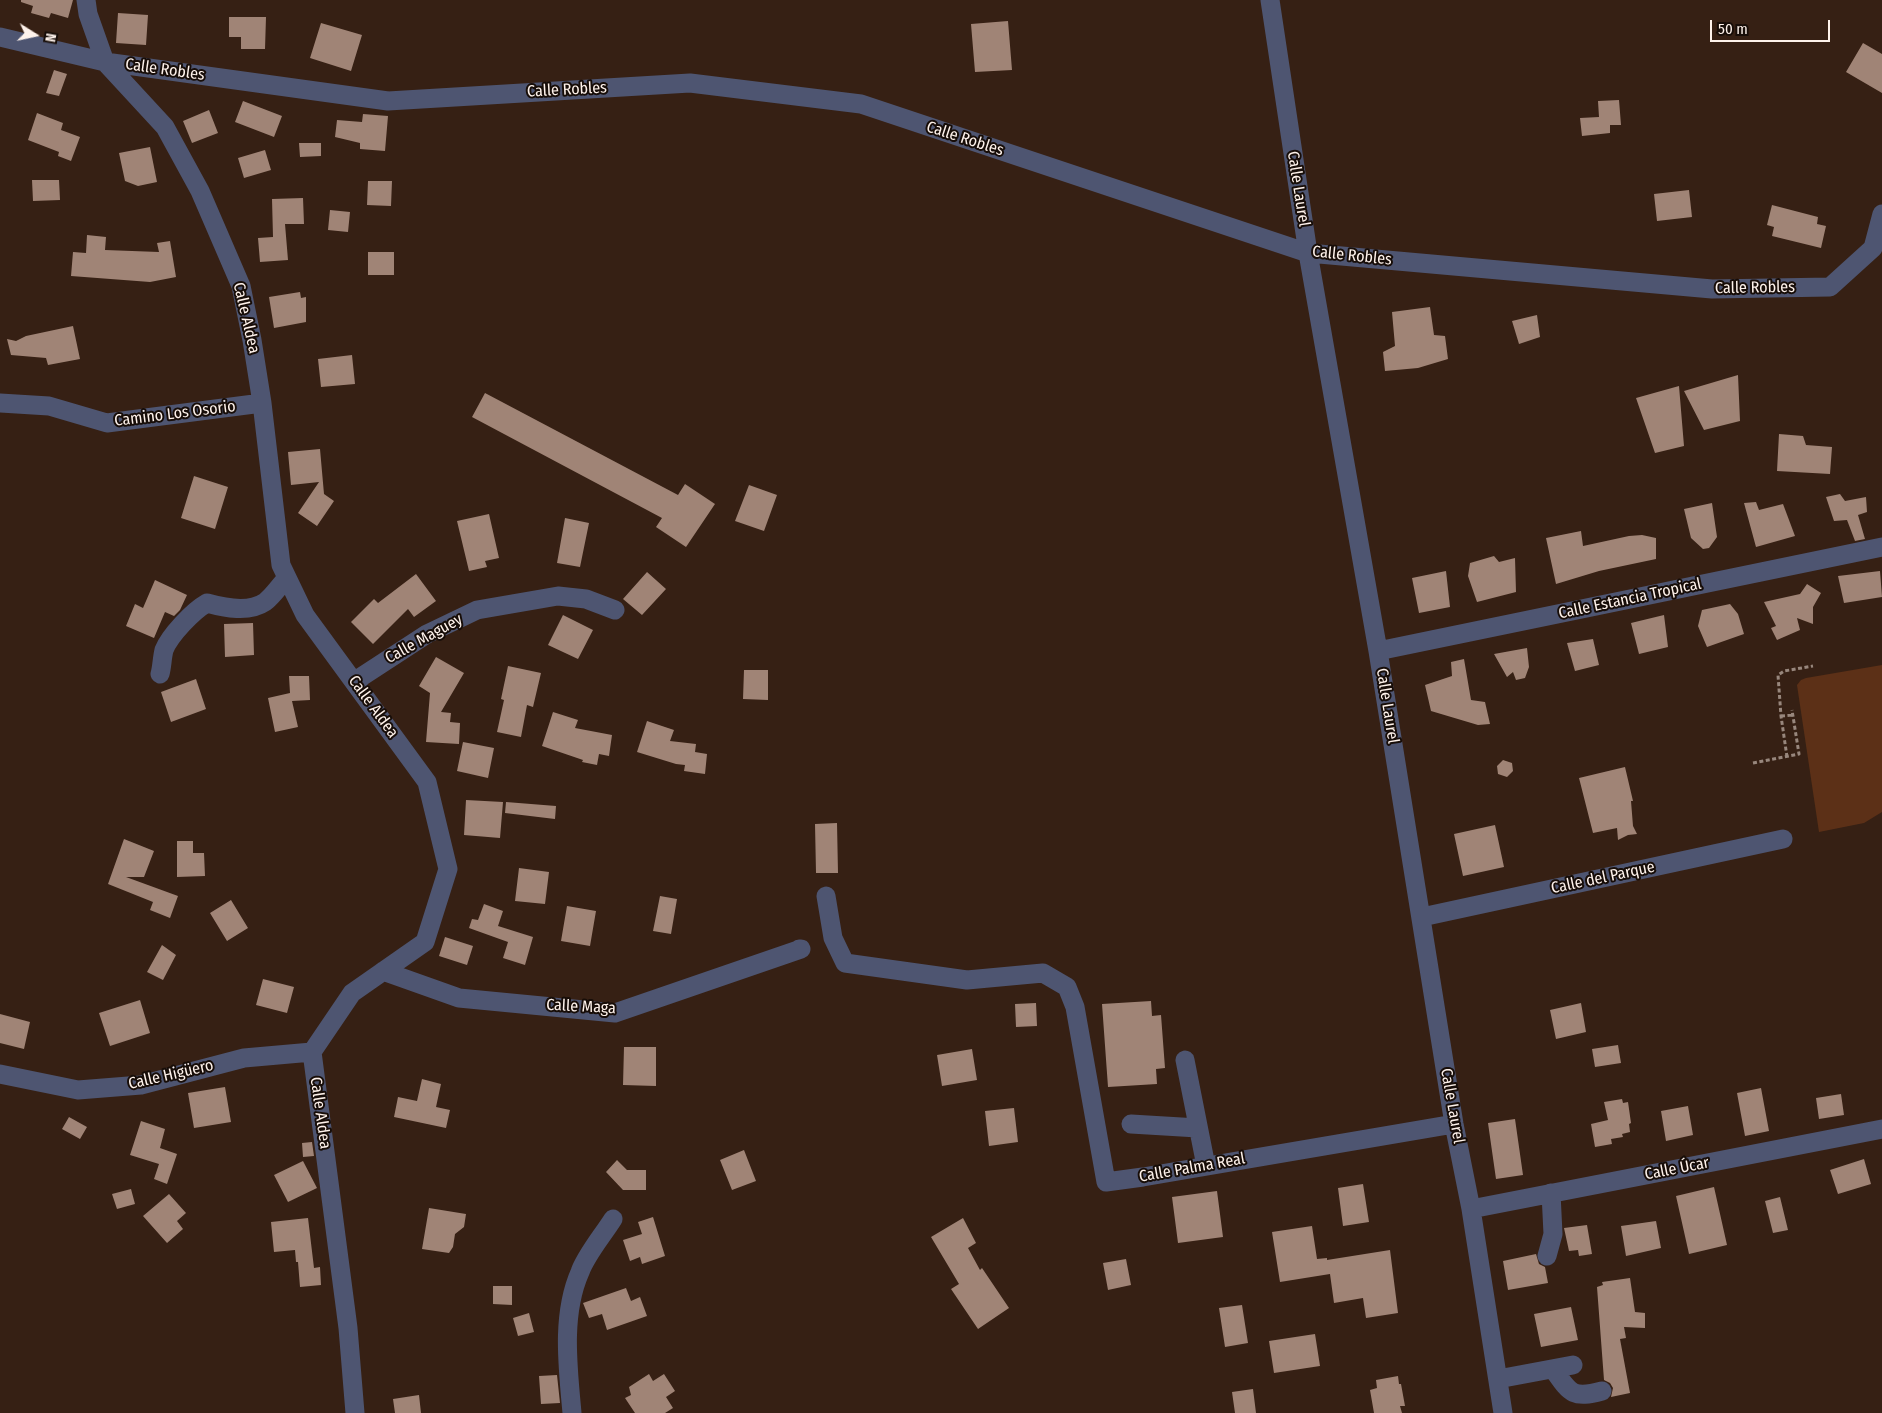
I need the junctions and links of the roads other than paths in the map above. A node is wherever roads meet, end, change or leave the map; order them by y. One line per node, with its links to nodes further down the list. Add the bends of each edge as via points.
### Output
1 (86, 0): 4 (street, Calle Aldea)
2 (1270, 0): 6 (street, Calle Laurel)
3 (0, 37): 4 (street, Calle Robles)
4 (106, 62): 6 (street, Calle Robles, via 388,101 690,83 861,104); 8 (street, Calle Aldea, via 165,127 200,192 241,286)
5 (1882, 214): 6 (street, Calle Robles, via 1873,248 1830,287 1712,289)
6 (1308, 253): 12 (street, Calle Laurel)
7 (0, 403): 8 (street, Camino Los Osorio, via 49,406 107,423)
8 (262, 403): 10 (street, Calle Aldea, via 281,565)
9 (1882, 546): 12 (street, Calle Estancia Tropical)
10 (287, 578): 13 (street, via 265,602 250,608 207,603 197,609 182,624 165,650); 14 (street, Calle Aldea, via 305,615)
11 (615, 610): 14 (street, Calle Maguey, via 586,600 558,596 477,610 427,634)
12 (1378, 651): 17 (street, Calle Laurel)
13 (160, 674)
14 (354, 681): 19 (street, Calle Aldea, via 427,782 448,869 425,942)
15 (1783, 839): 17 (street, Calle del Parque)
16 (826, 896): 27 (street, Calle Palma Real, via 833,938 845,963 967,980 1043,973 1067,987 1075,1007 1106,1182)
17 (1422, 917): 24 (street, Calle Laurel)
18 (799, 949): 19 (street, Calle Maga, via 615,1013 459,998)
19 (383, 971): 20 (street, Calle Aldea, via 352,993)
20 (312, 1052): 22 (street, Calle Higüero, via 244,1058 141,1085 78,1090); 36 (street, Calle Aldea, via 347,1319)
21 (1185, 1060): 25 (street)
22 (0, 1074)
23 (1131, 1124): 25 (street)
24 (1454, 1124): 27 (street, Calle Palma Real); 29 (street, Calle Laurel)
25 (1198, 1128): 27 (street)
26 (1882, 1129): 28 (street, Calle Úcar)
27 (1206, 1166)
28 (1551, 1193): 29 (street, Calle Úcar); 31 (street, via 1553,1234)
29 (1471, 1209): 34 (street, Calle Laurel)
30 (613, 1219): 37 (street, via 580,1271 569,1311 567,1359)
31 (1547, 1256)
32 (1573, 1365): 33 (street)
33 (1553, 1369): 34 (street); 35 (street, via 1573,1394 1584,1396)
34 (1498, 1379): 38 (street, Calle Laurel)
35 (1602, 1391)
36 (355, 1413)
37 (572, 1413)
38 (1503, 1413)

